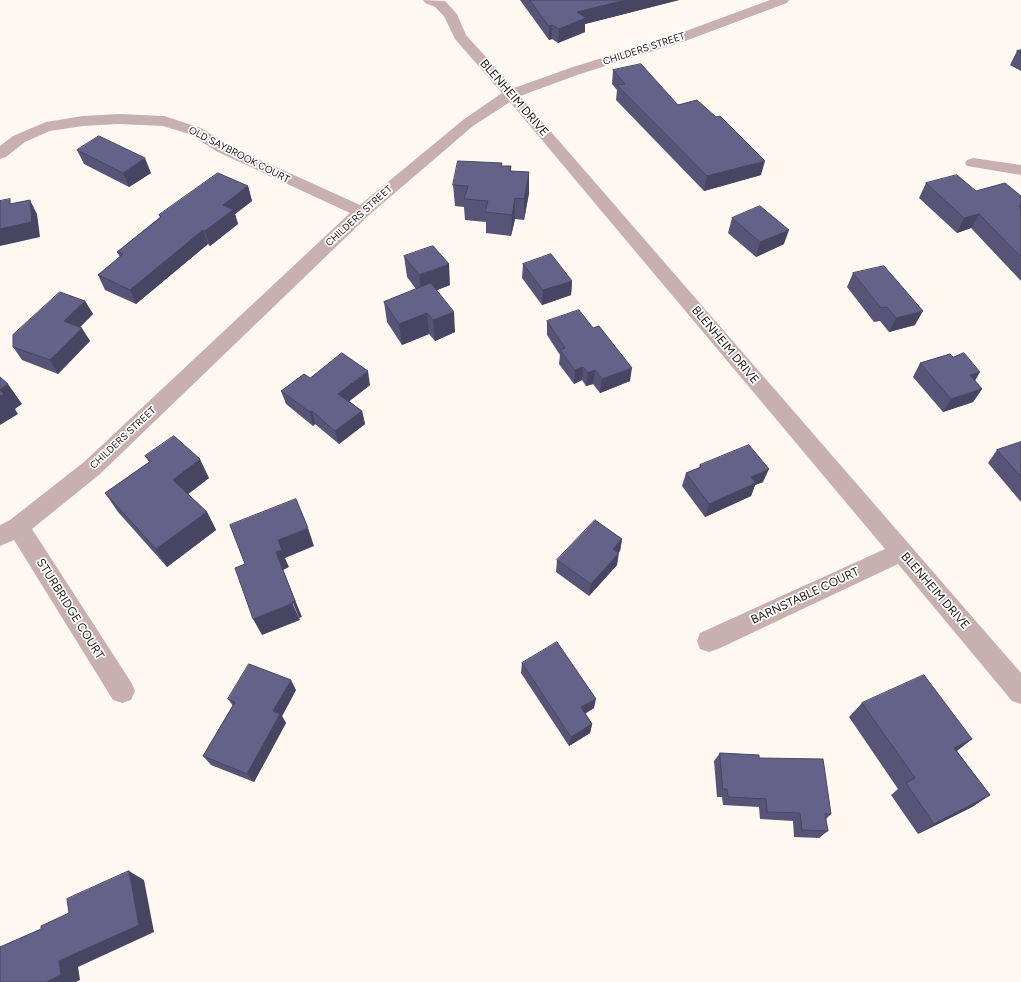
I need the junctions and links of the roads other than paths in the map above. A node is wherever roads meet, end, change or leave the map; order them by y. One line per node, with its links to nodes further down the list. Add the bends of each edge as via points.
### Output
1 (430, 0): 3 (street, BLENHEIM DRIVE, via 440,4 450,14 460,36)
2 (773, 1): 3 (street, CHILDERS STREET, via 680,38)
3 (511, 94): 7 (street, CHILDERS STREET, via 468,123); 9 (street, BLENHEIM DRIVE)
4 (0, 154): 7 (street, OLD SAYBROOK COURT, via 19,139 46,127 119,119 164,121 195,131 224,149)
5 (973, 163): 6 (street)
6 (1021, 170)
7 (362, 212): 8 (street, CHILDERS STREET, via 92,468)
8 (9, 531): 11 (street, STURBRIDGE COURT)
9 (901, 552): 10 (street, BARNSTABLE COURT); 12 (street, BLENHEIM DRIVE)
10 (710, 641)
11 (122, 691)
12 (1021, 692)

